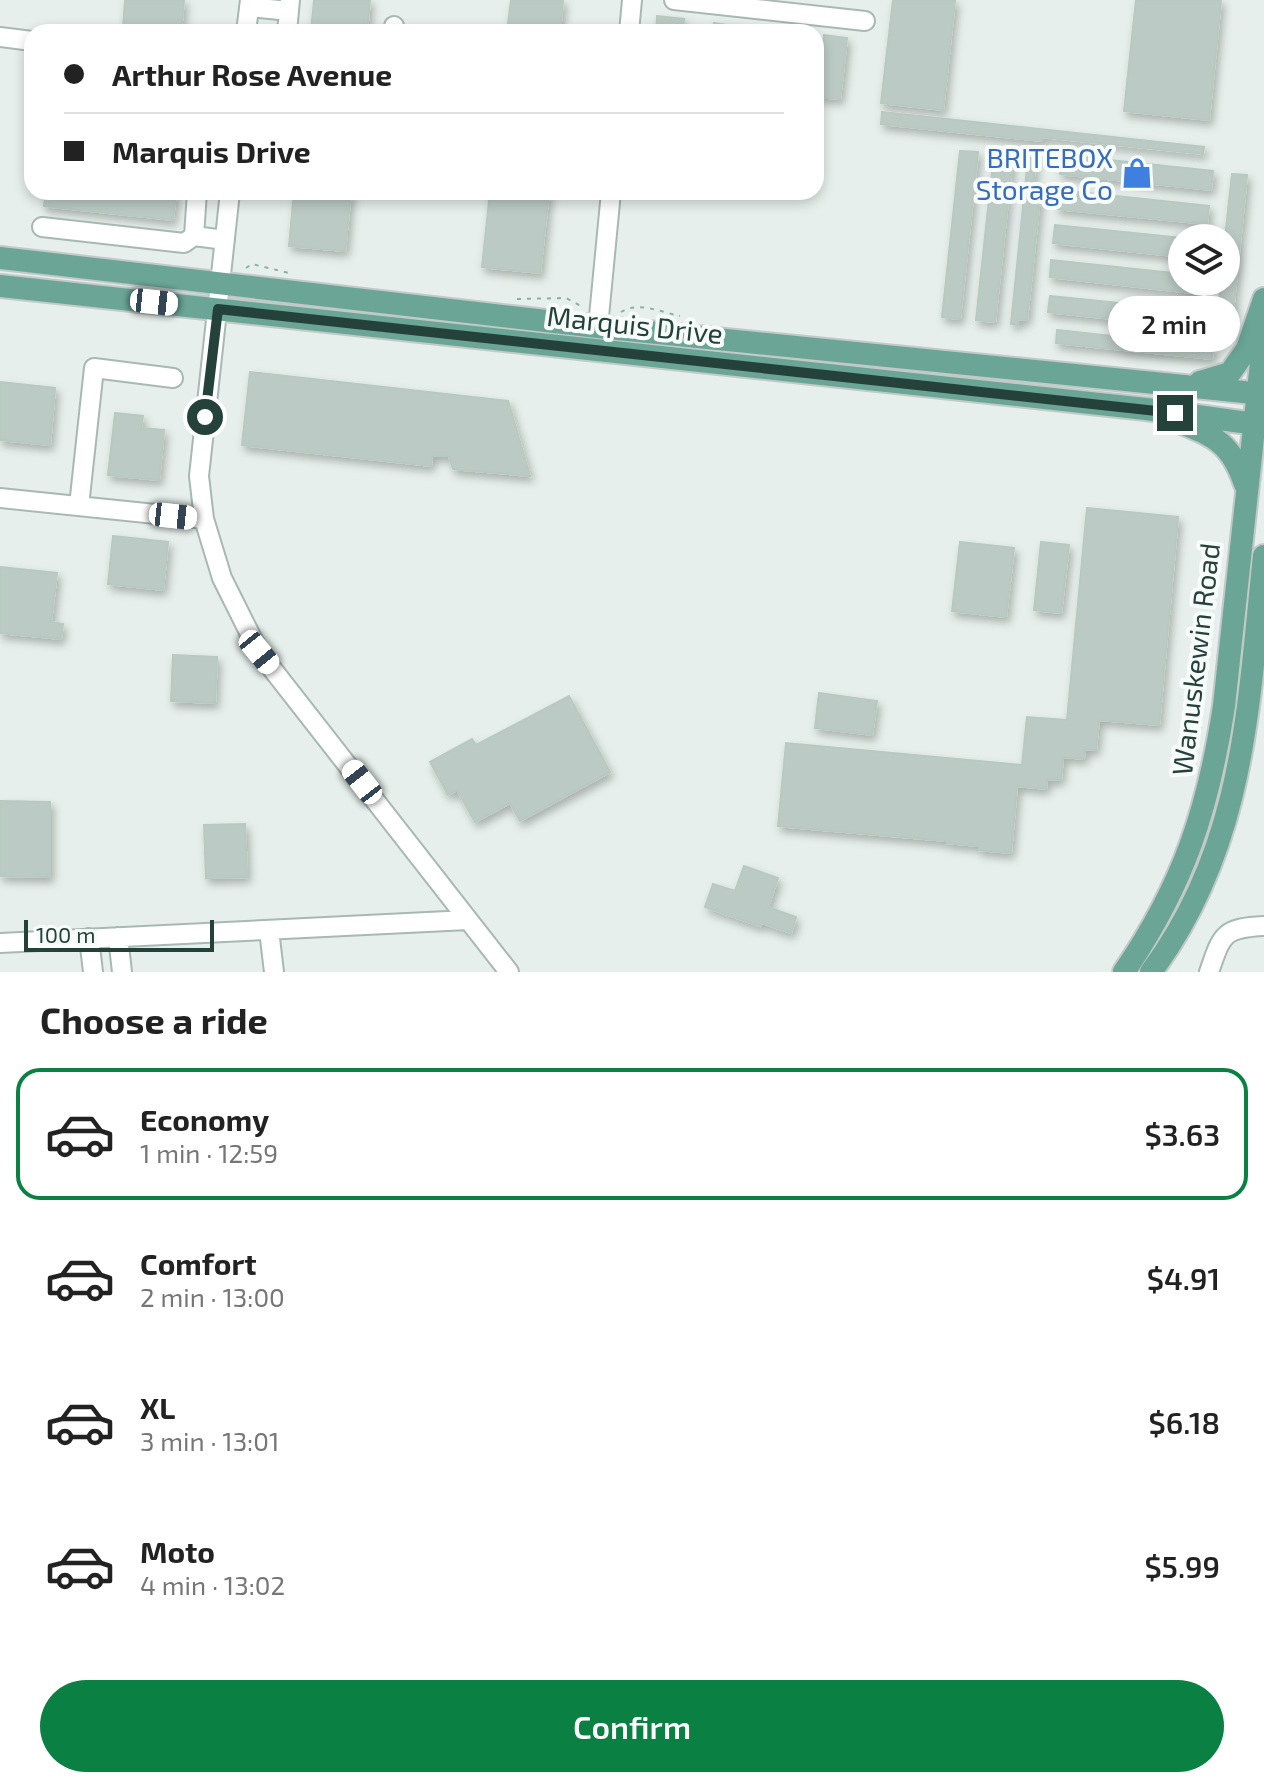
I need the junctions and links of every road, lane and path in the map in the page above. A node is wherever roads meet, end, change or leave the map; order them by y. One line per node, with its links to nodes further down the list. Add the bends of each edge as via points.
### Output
1 (632, 0): 7 (street)
2 (674, 0): 5 (street)
3 (249, 4): 4 (street); 6 (street)
4 (289, 5)
5 (865, 21)
6 (247, 24)
7 (630, 24)
8 (0, 37): 9 (street)
9 (24, 40)
10 (196, 200): 14 (street)
11 (229, 200): 15 (street)
12 (610, 200): 21 (street)
13 (42, 227): 14 (street, via 184,243)
14 (194, 236): 15 (street)
15 (225, 240): 17 (street)
16 (0, 258): 17 (main road, Marquis Drive)
17 (221, 281): 20 (street); 21 (main road, Marquis Drive)
18 (0, 286): 20 (main road, Marquis Drive)
19 (1264, 299): 24 (main road, via 1247,349 1230,373)
20 (218, 309): 26 (main road, Marquis Drive); 31 (street, via 199,476)
21 (598, 327): 24 (main road, Marquis Drive)
22 (1264, 335): 25 (main road, Wanuskewin Road)
23 (173, 378): 30 (street, via 94,368)
24 (1187, 385): 25 (main road, Marquis Drive)
25 (1261, 393): 27 (main road, Wanuskewin Road)
26 (1146, 409): 27 (main road, Marquis Drive); 28 (main road, via 1200,430 1230,450)
27 (1259, 425): 28 (main road, Wanuskewin Road)
28 (1246, 487): 43 (main road, Wanuskewin Road, via 1224,706 1205,805 1159,920)
29 (0, 498): 30 (street)
30 (79, 506): 31 (street)
31 (204, 519): 33 (street, via 222,578 259,652)
32 (1264, 556): 44 (main road, Wanuskewin Road, via 1244,741 1230,811 1198,895)
33 (468, 920): 35 (street); 42 (street)
34 (1264, 926): 45 (street, via 1236,929 1221,939)
35 (269, 930): 36 (street); 41 (street)
36 (118, 937): 37 (street); 40 (street)
37 (89, 938): 38 (street); 39 (street)
38 (0, 943)
39 (93, 972)
40 (122, 972)
41 (274, 972)
42 (509, 972)
43 (1124, 972)
44 (1151, 972)
45 (1209, 972)

